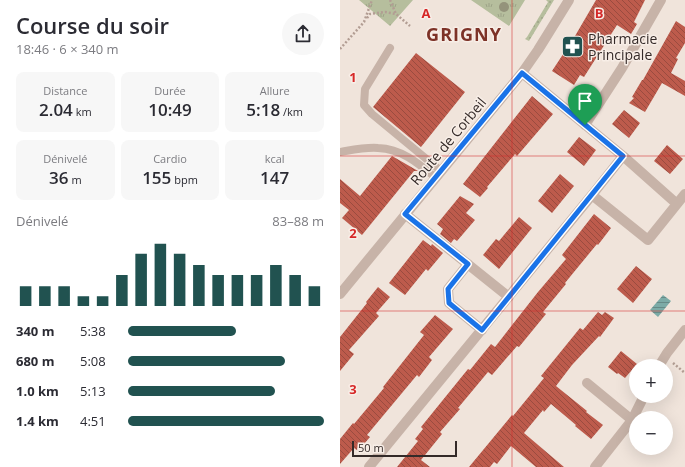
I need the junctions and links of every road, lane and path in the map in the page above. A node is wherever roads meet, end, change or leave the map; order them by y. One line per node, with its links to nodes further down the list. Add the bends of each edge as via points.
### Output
1 (372, 0): 6 (path)
2 (390, 0): 5 (path)
3 (569, 0): 10 (street, Route de Corbeil)
4 (661, 0): 11 (street, via 622,68)
5 (396, 14): 6 (path, via 370,14); 7 (path)
6 (364, 22): 9 (path)
7 (410, 26)
8 (390, 48): 14 (lane, via 365,89 364,105)
9 (340, 49)
10 (522, 73): 11 (street); 14 (street, Route de Corbeil)
11 (585, 125): 13 (street)
12 (340, 152): 14 (lane, via 377,148 392,150)
13 (623, 156): 16 (street); 17 (street)
14 (439, 174): 18 (street, Route de Corbeil)
15 (685, 194): 17 (street)
16 (592, 195): 17 (street, via 648,240); 21 (street)
17 (677, 204)
18 (405, 214): 19 (street); 20 (street, Route de Corbeil)
19 (468, 264): 21 (street); 22 (street, via 448,289 449,303)
20 (340, 294)
21 (508, 297): 22 (street)
22 (482, 330): 29 (street)
23 (685, 330): 24 (street)
24 (664, 359)
25 (586, 383): 26 (street)
26 (629, 418)
27 (629, 424): 28 (street)
28 (601, 465)
29 (369, 467)

